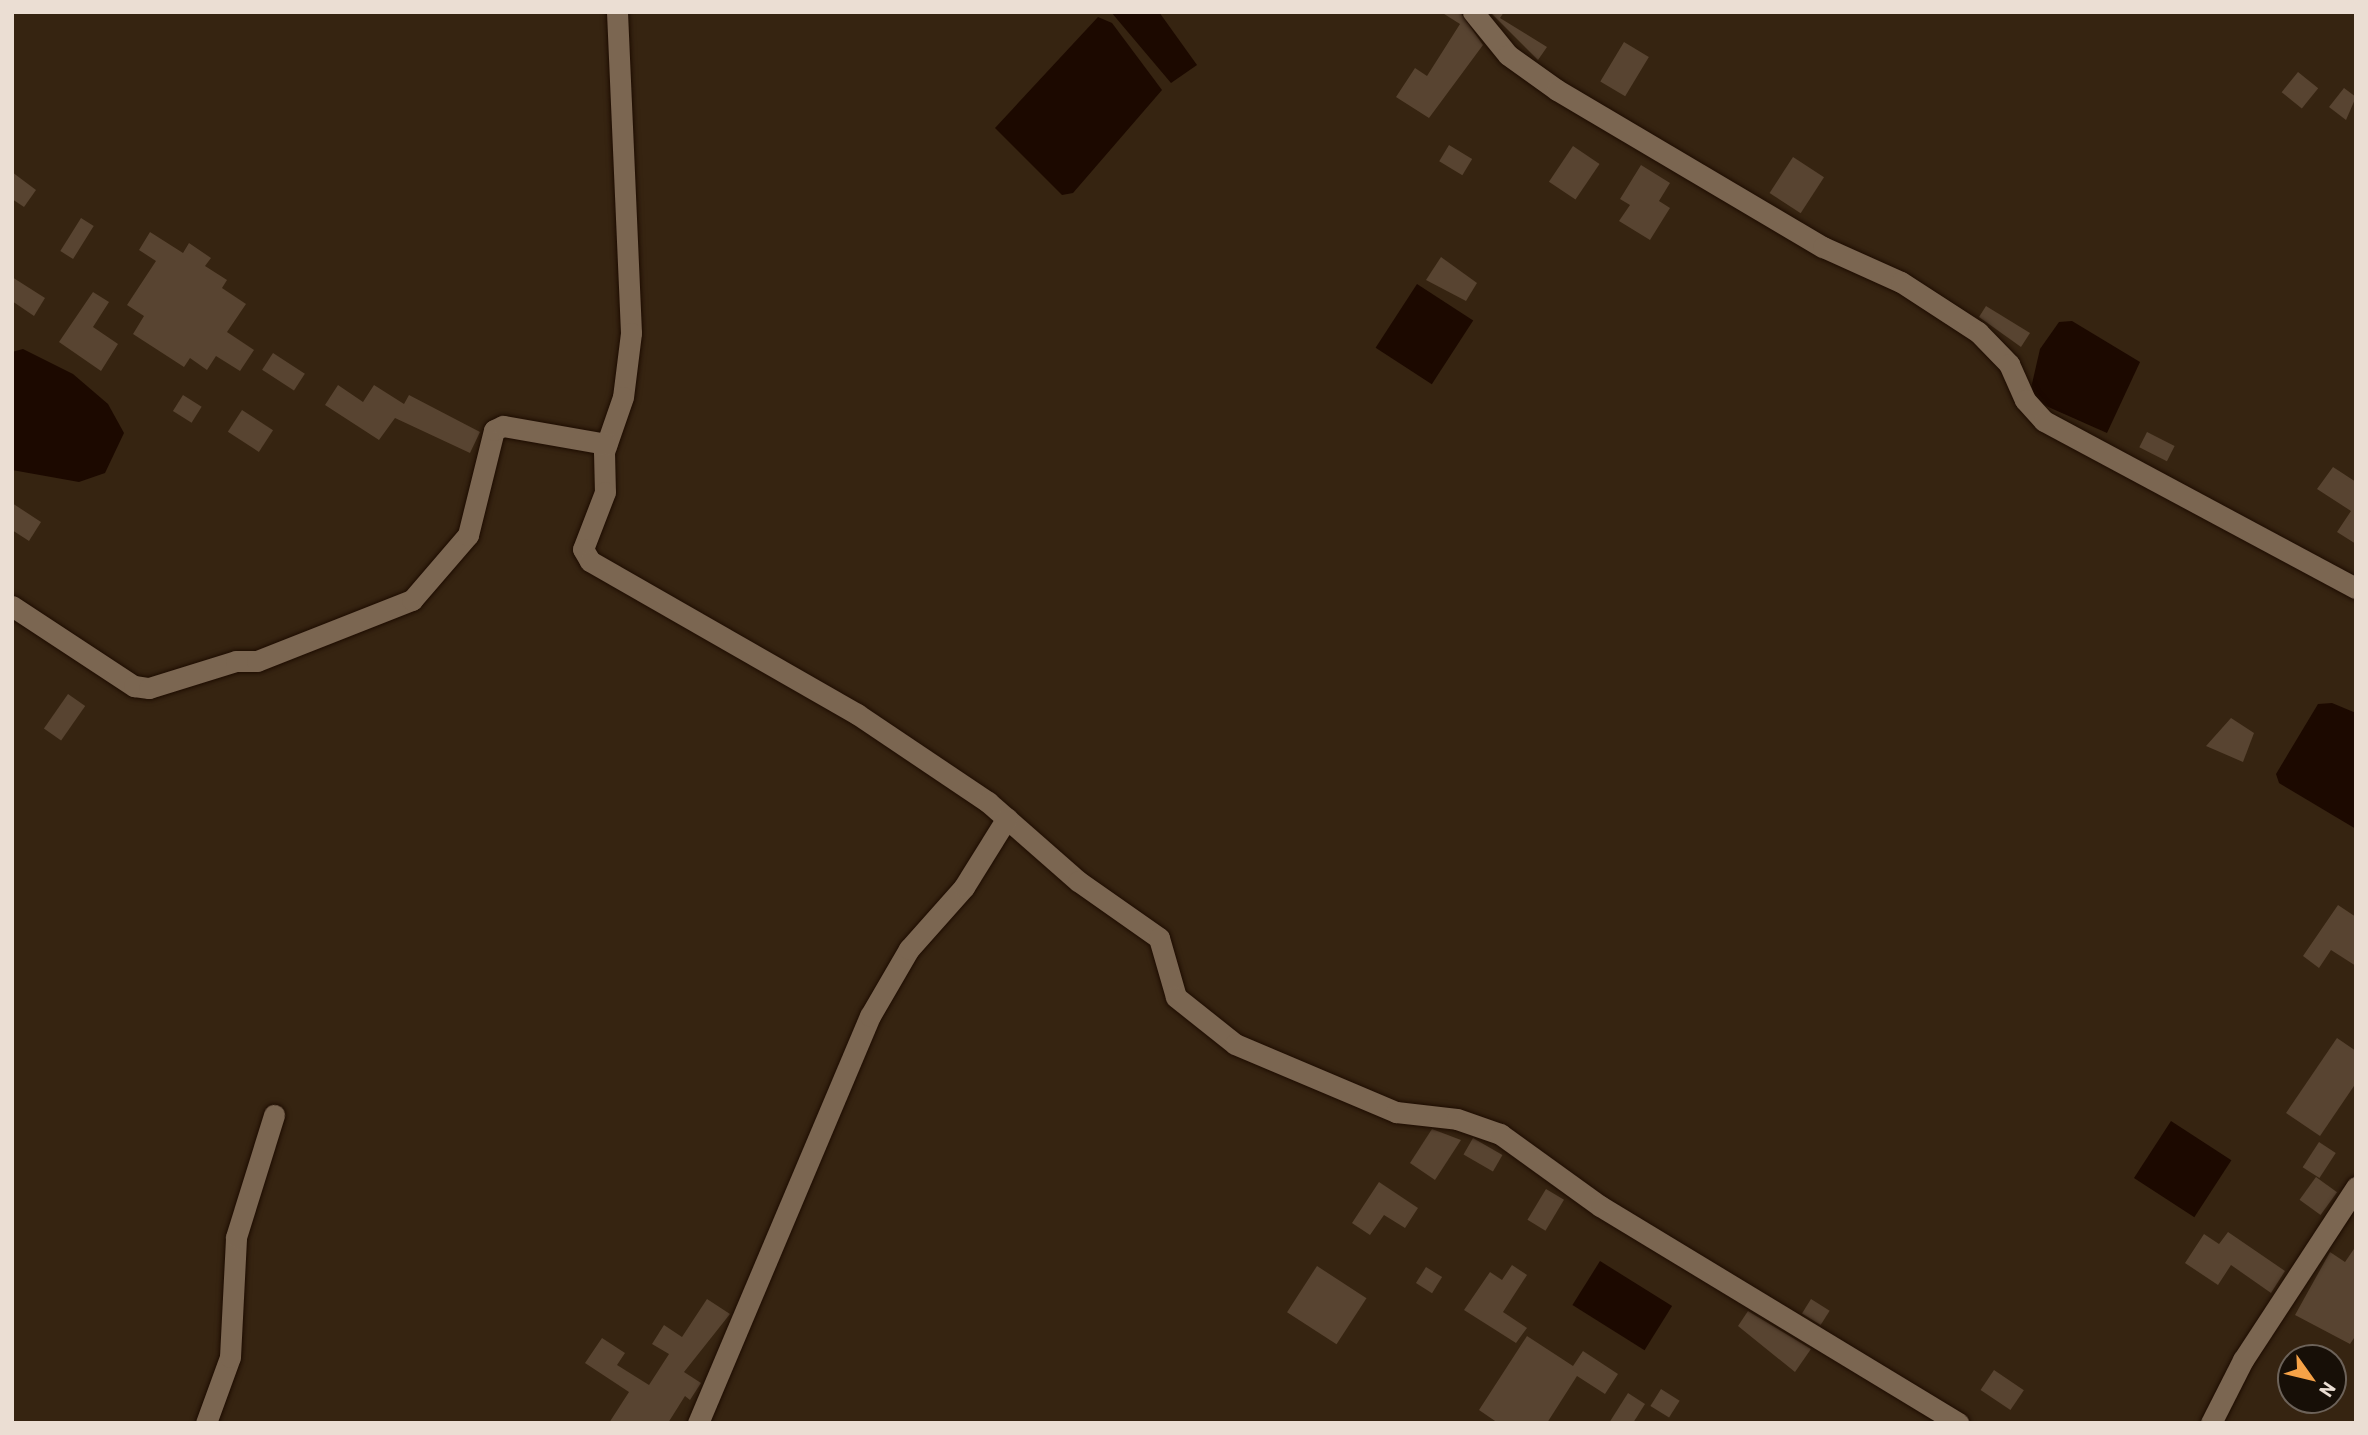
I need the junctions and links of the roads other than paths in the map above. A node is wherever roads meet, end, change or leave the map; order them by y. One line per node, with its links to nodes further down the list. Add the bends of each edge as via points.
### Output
1 (617, 12): 3 (street, via 631,333 623,397)
2 (1473, 12): 4 (street, via 1508,55 1557,90 1823,247 1901,282 1978,332 2009,364 2025,401 2044,421)
3 (606, 444): 5 (street, via 494,430 468,535 412,600 257,662 236,660 149,688 134,686); 6 (street, via 605,492 583,549 590,561 857,714)
4 (2356, 588)
5 (12, 606)
6 (1007, 818): 10 (street, via 964,887 909,949 870,1016); 11 (street, via 1078,881 1159,938 1176,997 1235,1044 1396,1112 1457,1119 1500,1135 1600,1206)
7 (274, 1115): 9 (street, via 236,1237 230,1357)
8 (2356, 1187): 12 (street, via 2243,1360)
9 (206, 1423)
10 (698, 1423)
11 (1959, 1423)
12 (2211, 1423)

